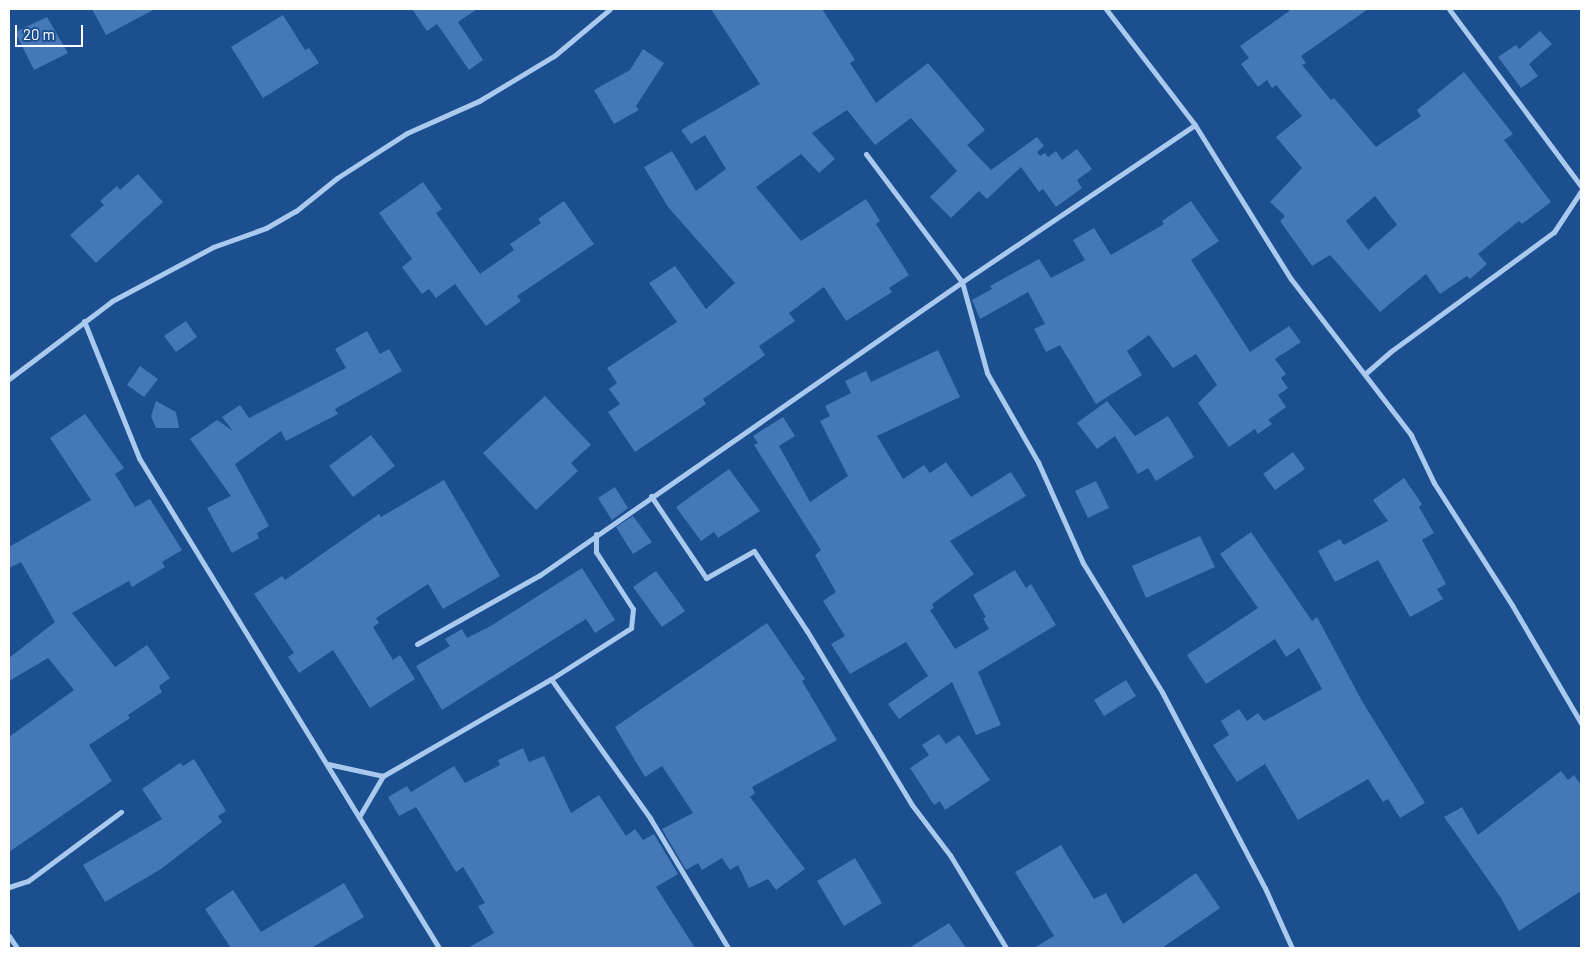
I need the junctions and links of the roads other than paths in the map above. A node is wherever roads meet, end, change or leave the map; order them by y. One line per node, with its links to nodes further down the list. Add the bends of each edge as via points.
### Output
1 (610, 9): 9 (street, via 554,56 479,101 406,134 266,228 213,247 112,301)
2 (1106, 9): 4 (street)
3 (1449, 9): 6 (street)
4 (1195, 125): 8 (street); 10 (street, via 1291,279)
5 (866, 154): 8 (street)
6 (1581, 186)
7 (1581, 191): 10 (street, via 1554,232)
8 (962, 282): 12 (street); 27 (street, via 986,372 1038,462 1083,563 1162,692 1265,888)
9 (84, 321): 11 (street); 17 (street, via 139,458)
10 (1366, 373): 16 (street, via 1411,435 1434,482 1512,605)
11 (9, 379)
12 (651, 496): 13 (street); 26 (street, via 706,578 754,551 807,631 912,805 950,855)
13 (596, 534): 14 (street, via 540,575); 15 (street, via 596,552 632,610 631,628)
14 (417, 644)
15 (551, 679): 18 (street); 25 (street, via 650,818)
16 (1581, 723)
17 (328, 764): 18 (street); 20 (street)
18 (383, 776): 20 (street)
19 (121, 812): 21 (street, via 28,881)
20 (360, 817): 24 (street)
21 (9, 887)
22 (9, 936): 23 (street)
23 (17, 948)
24 (439, 948)
25 (728, 948)
26 (1006, 948)
27 (1292, 948)

